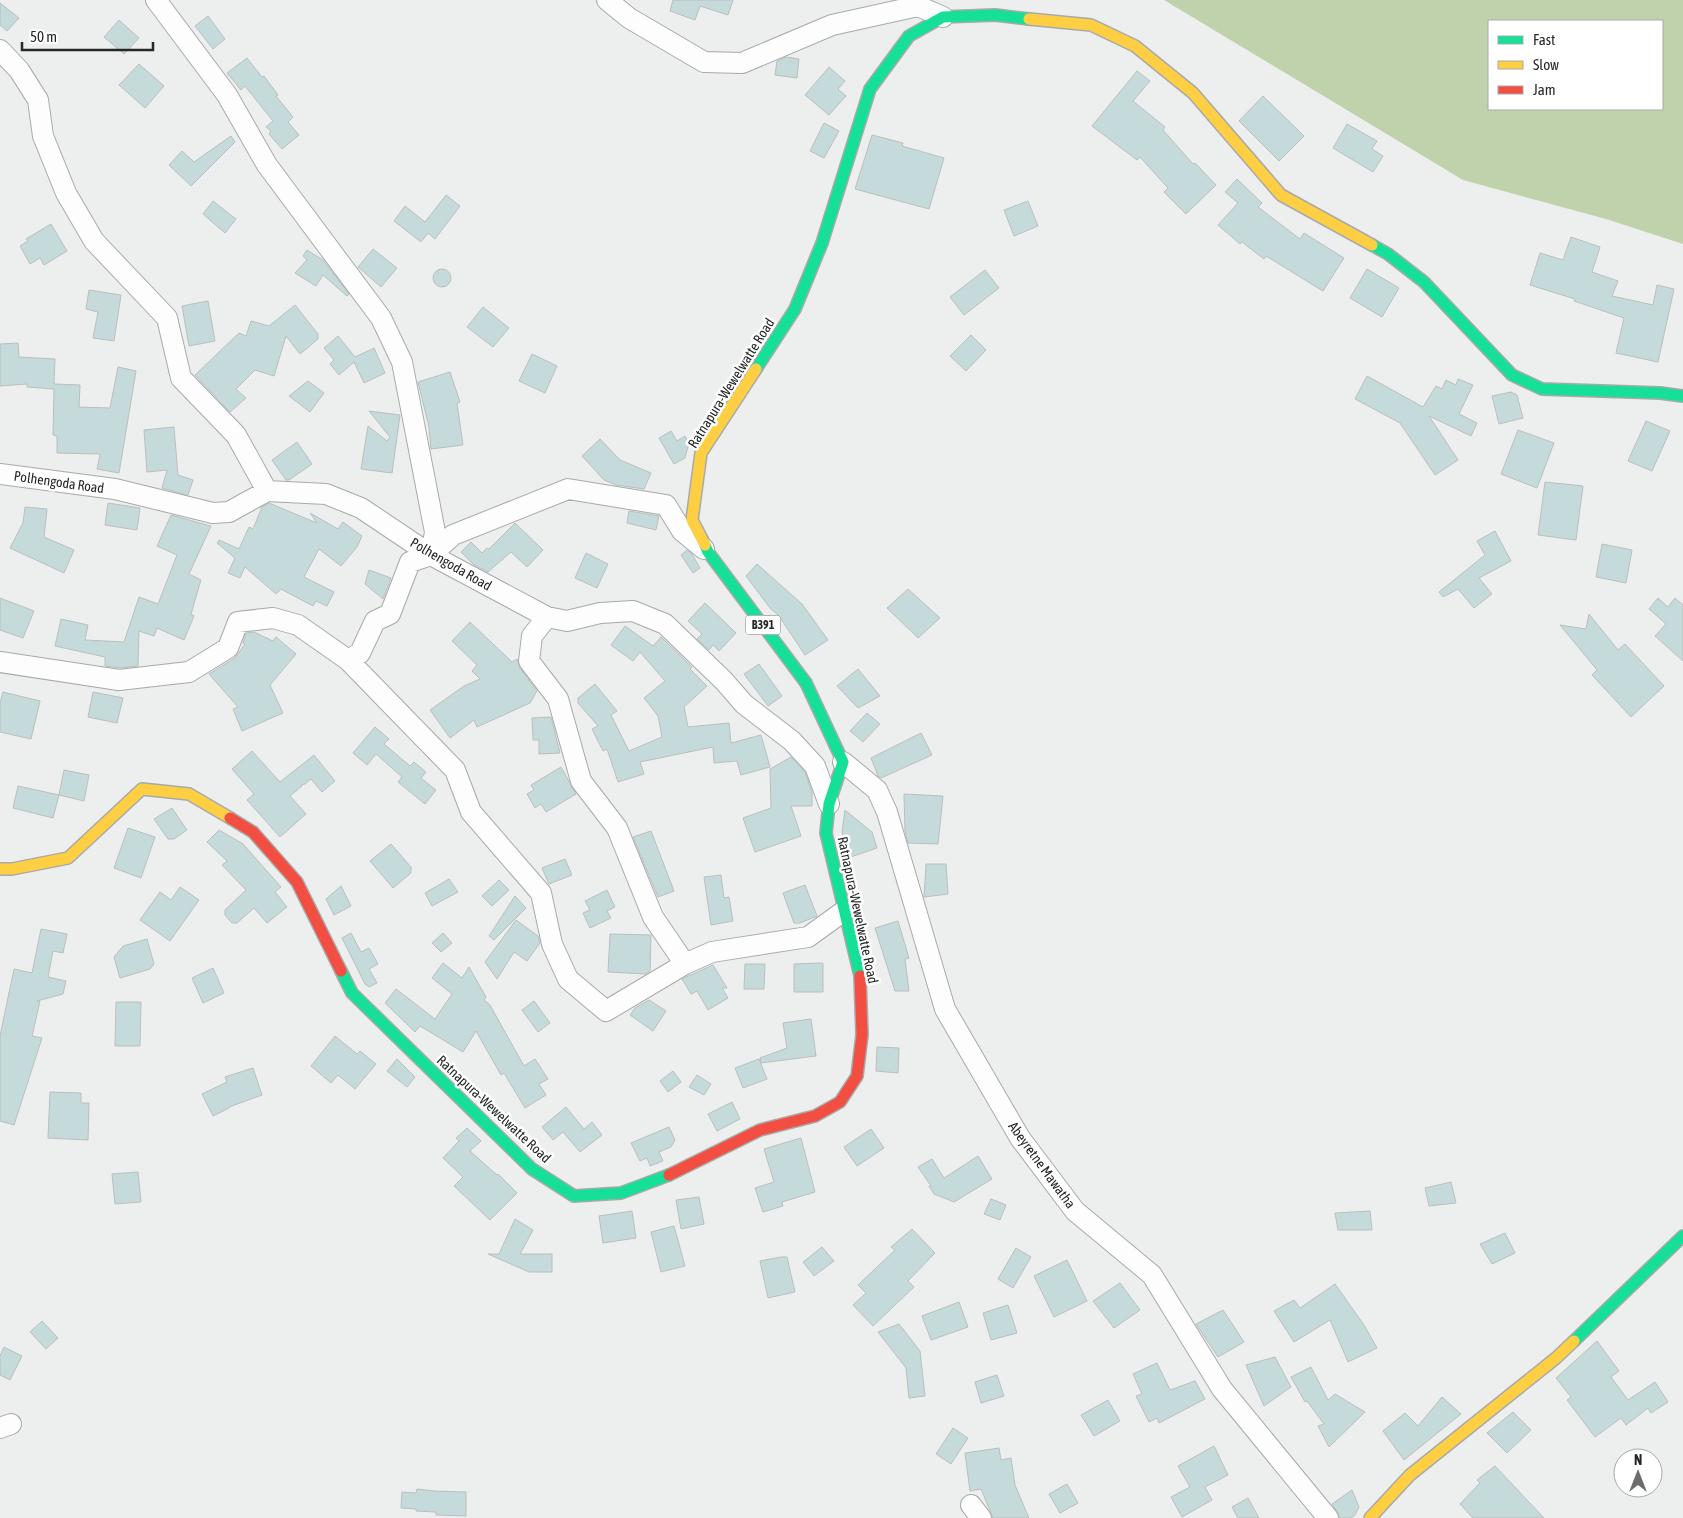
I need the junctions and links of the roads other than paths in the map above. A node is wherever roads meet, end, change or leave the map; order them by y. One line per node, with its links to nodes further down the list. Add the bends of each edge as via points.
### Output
1 (156, 0): 9 (street, via 227,95 267,165 381,318 402,362 435,532)
2 (607, 0): 3 (street, via 628,18 704,62 742,63 832,24 918,6)
3 (940, 8): 5 (main road, Ratnapura-Wewelwatte Road / B391, via 1091,25 1135,46 1193,93 1281,195 1403,265 1424,282 1512,375 1542,390); 8 (main road, Ratnapura-Wewelwatte Road / B391, via 910,36 870,89 822,243 795,309 702,453 692,520)
4 (0, 50): 7 (street, via 19,70 38,100 43,136 66,193 94,241 167,318 181,378 236,435)
5 (1683, 396)
6 (0, 474): 7 (street, Polhengoda Road, via 115,489 213,513 229,512)
7 (267, 491): 9 (street, Polhengoda Road, via 326,494 361,508)
8 (708, 552): 9 (street, via 682,531 666,505 568,489 452,535); 13 (main road, Ratnapura-Wewelwatte Road / B391, via 806,683)
9 (431, 555): 10 (street, Polhengoda Road); 11 (street, via 410,562 390,614 375,621 360,653)
10 (547, 617): 14 (street, Polhengoda Road, via 567,621 634,611 665,624 744,704 792,741 815,766); 17 (street, via 532,636 529,660 558,699 581,781 617,828 653,917)
11 (348, 660): 12 (street, via 298,625 273,618 238,622 228,648 189,672 119,680); 17 (street, via 455,770 471,812 541,893 552,944 568,979 606,1011)
12 (0, 662)
13 (843, 762): 14 (main road, Ratnapura-Wewelwatte Road); 19 (street, Abeyretne Mawatha, via 877,790 887,812 945,1009 1020,1138 1075,1211 1152,1275 1222,1389)
14 (829, 804): 16 (main road, Ratnapura-Wewelwatte Road, via 826,833)
15 (0, 869): 16 (main road, Ratnapura-Wewelwatte Road, via 68,858 142,789 189,794 253,832 297,882 352,993 532,1169 574,1196 621,1193 666,1177 760,1130 815,1116 840,1102 858,1076 862,1035 861,981)
16 (844, 911): 17 (street, via 808,937 712,952)
17 (685, 964)
18 (1683, 1236): 20 (main road, via 1556,1358 1410,1475)
19 (1328, 1518)
20 (1370, 1518)

